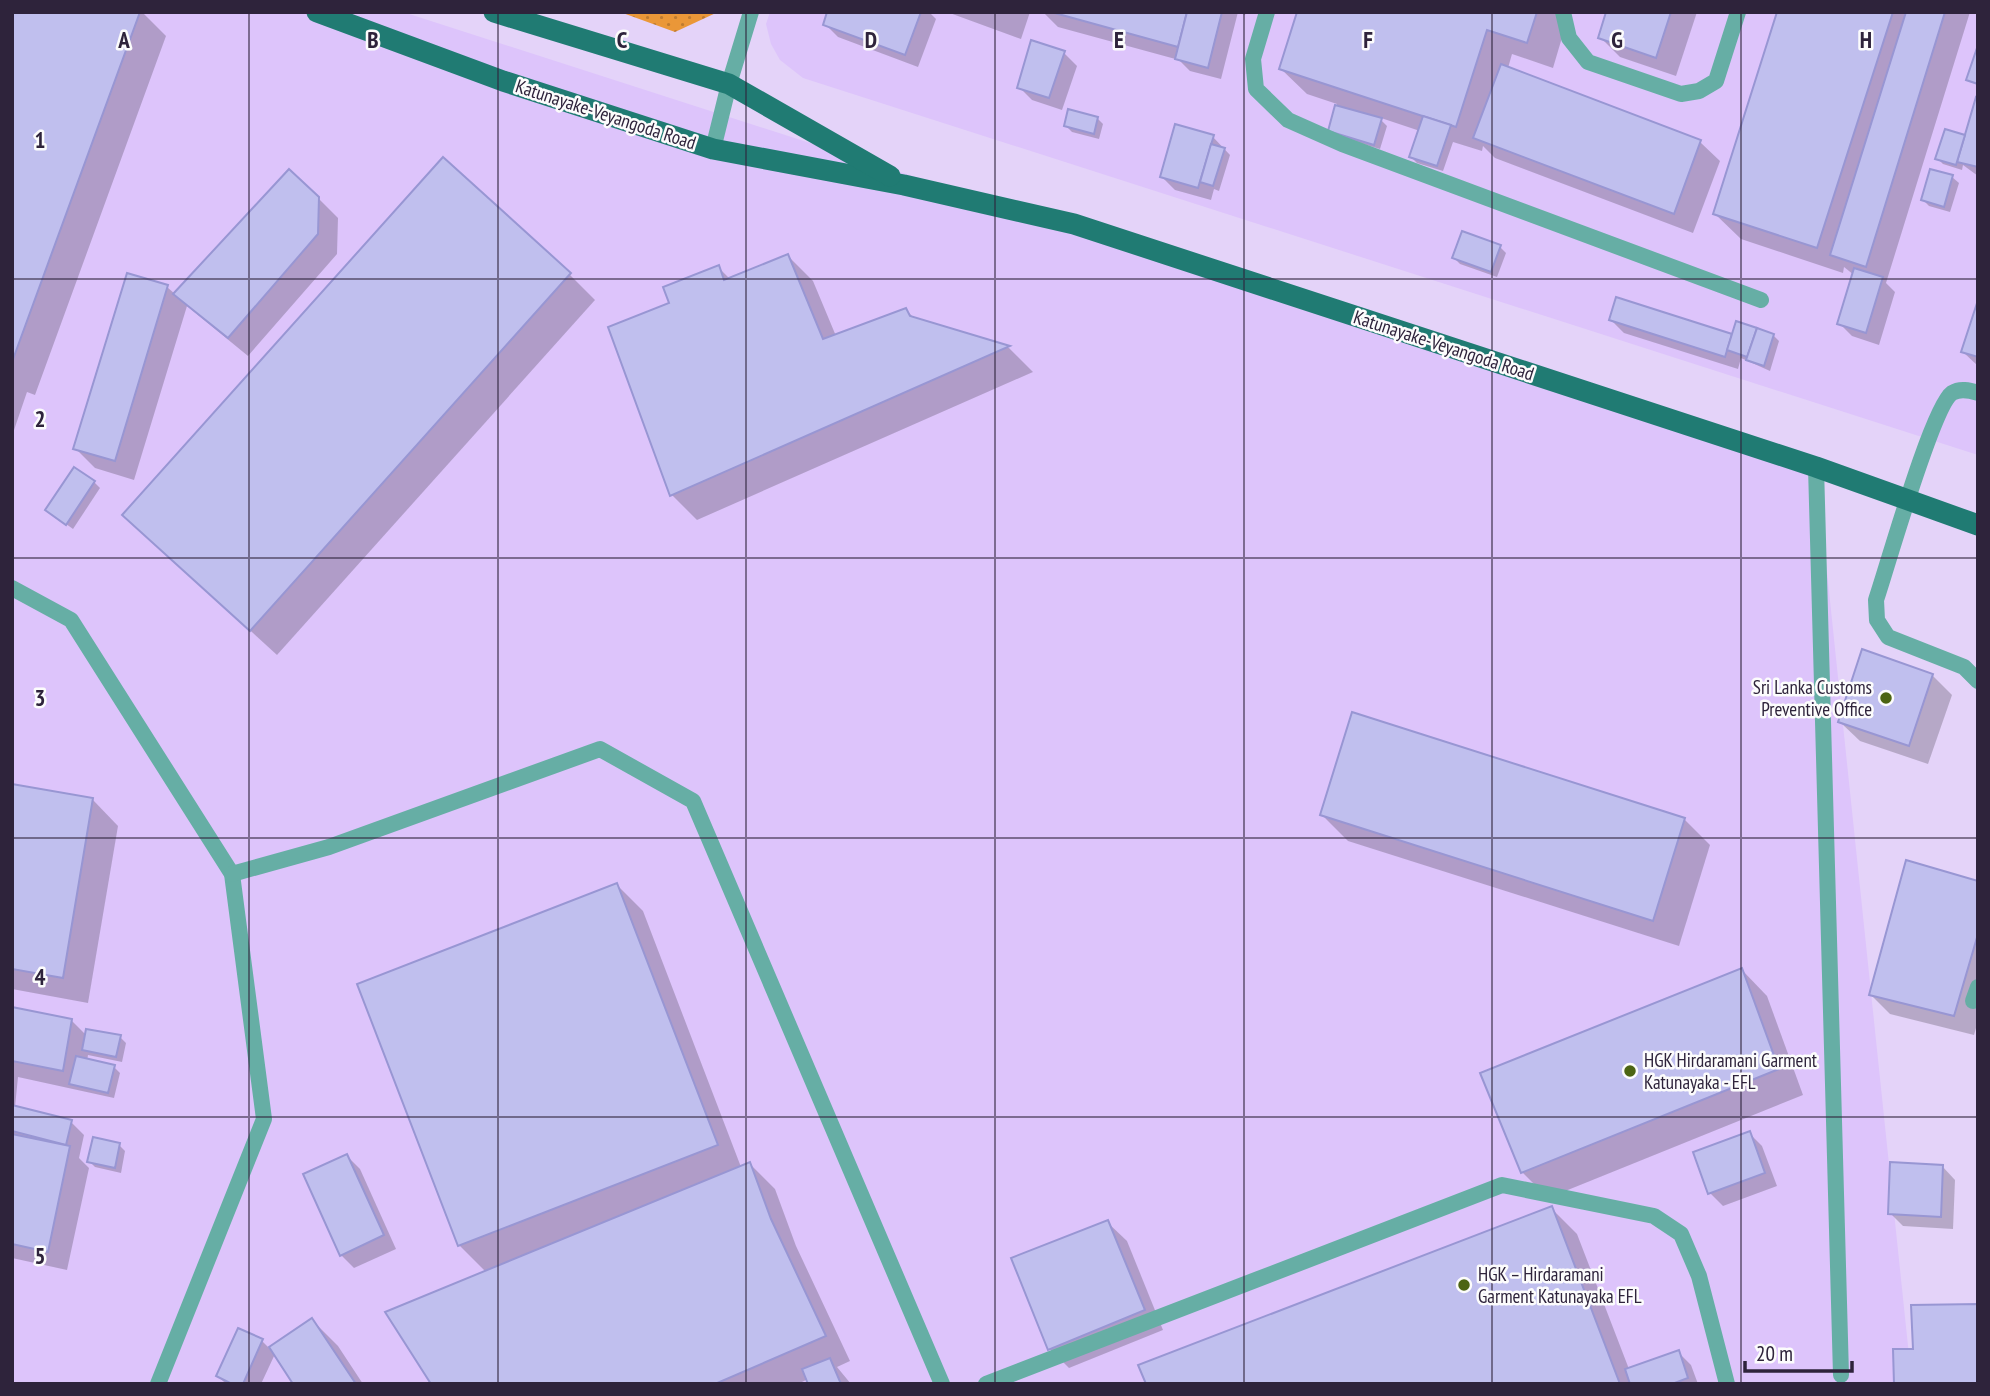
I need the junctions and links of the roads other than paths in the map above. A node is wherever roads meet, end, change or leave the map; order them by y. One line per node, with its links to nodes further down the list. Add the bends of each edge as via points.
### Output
1 (317, 12): 8 (main road, Katunayake-Veyangoda Road, via 503,81)
2 (494, 12): 7 (main road, Katunayake-Veyangoda Road)
3 (751, 12): 7 (lane)
4 (1267, 12): 10 (lane, via 1253,59 1256,89 1288,120)
5 (1563, 12): 6 (lane, via 1569,38 1588,62 1681,94 1699,91 1716,80)
6 (1738, 12)
7 (729, 84): 8 (lane); 9 (main road, Katunayake-Veyangoda Road)
8 (713, 149): 9 (main road, Katunayake-Veyangoda Road)
9 (904, 184): 12 (main road, Katunayake-Veyangoda Road, via 1074,224)
10 (1761, 299)
11 (1978, 393): 13 (lane, via 1963,389 1951,393)
12 (1816, 467): 13 (main road, Katunayake-Veyangoda Road); 18 (lane)
13 (1909, 501): 14 (main road, Katunayake-Veyangoda Road); 16 (lane, via 1876,600 1877,621 1888,637 1964,667)
14 (1978, 525)
15 (12, 588): 17 (lane, via 71,620)
16 (1978, 681)
17 (232, 874): 19 (lane, via 264,1119); 20 (lane, via 329,847 600,749 693,801)
18 (1841, 1375)
19 (158, 1384)
20 (943, 1384)
21 (986, 1384): 22 (lane, via 1502,1185 1654,1216 1681,1234 1699,1276)
22 (1727, 1384)

